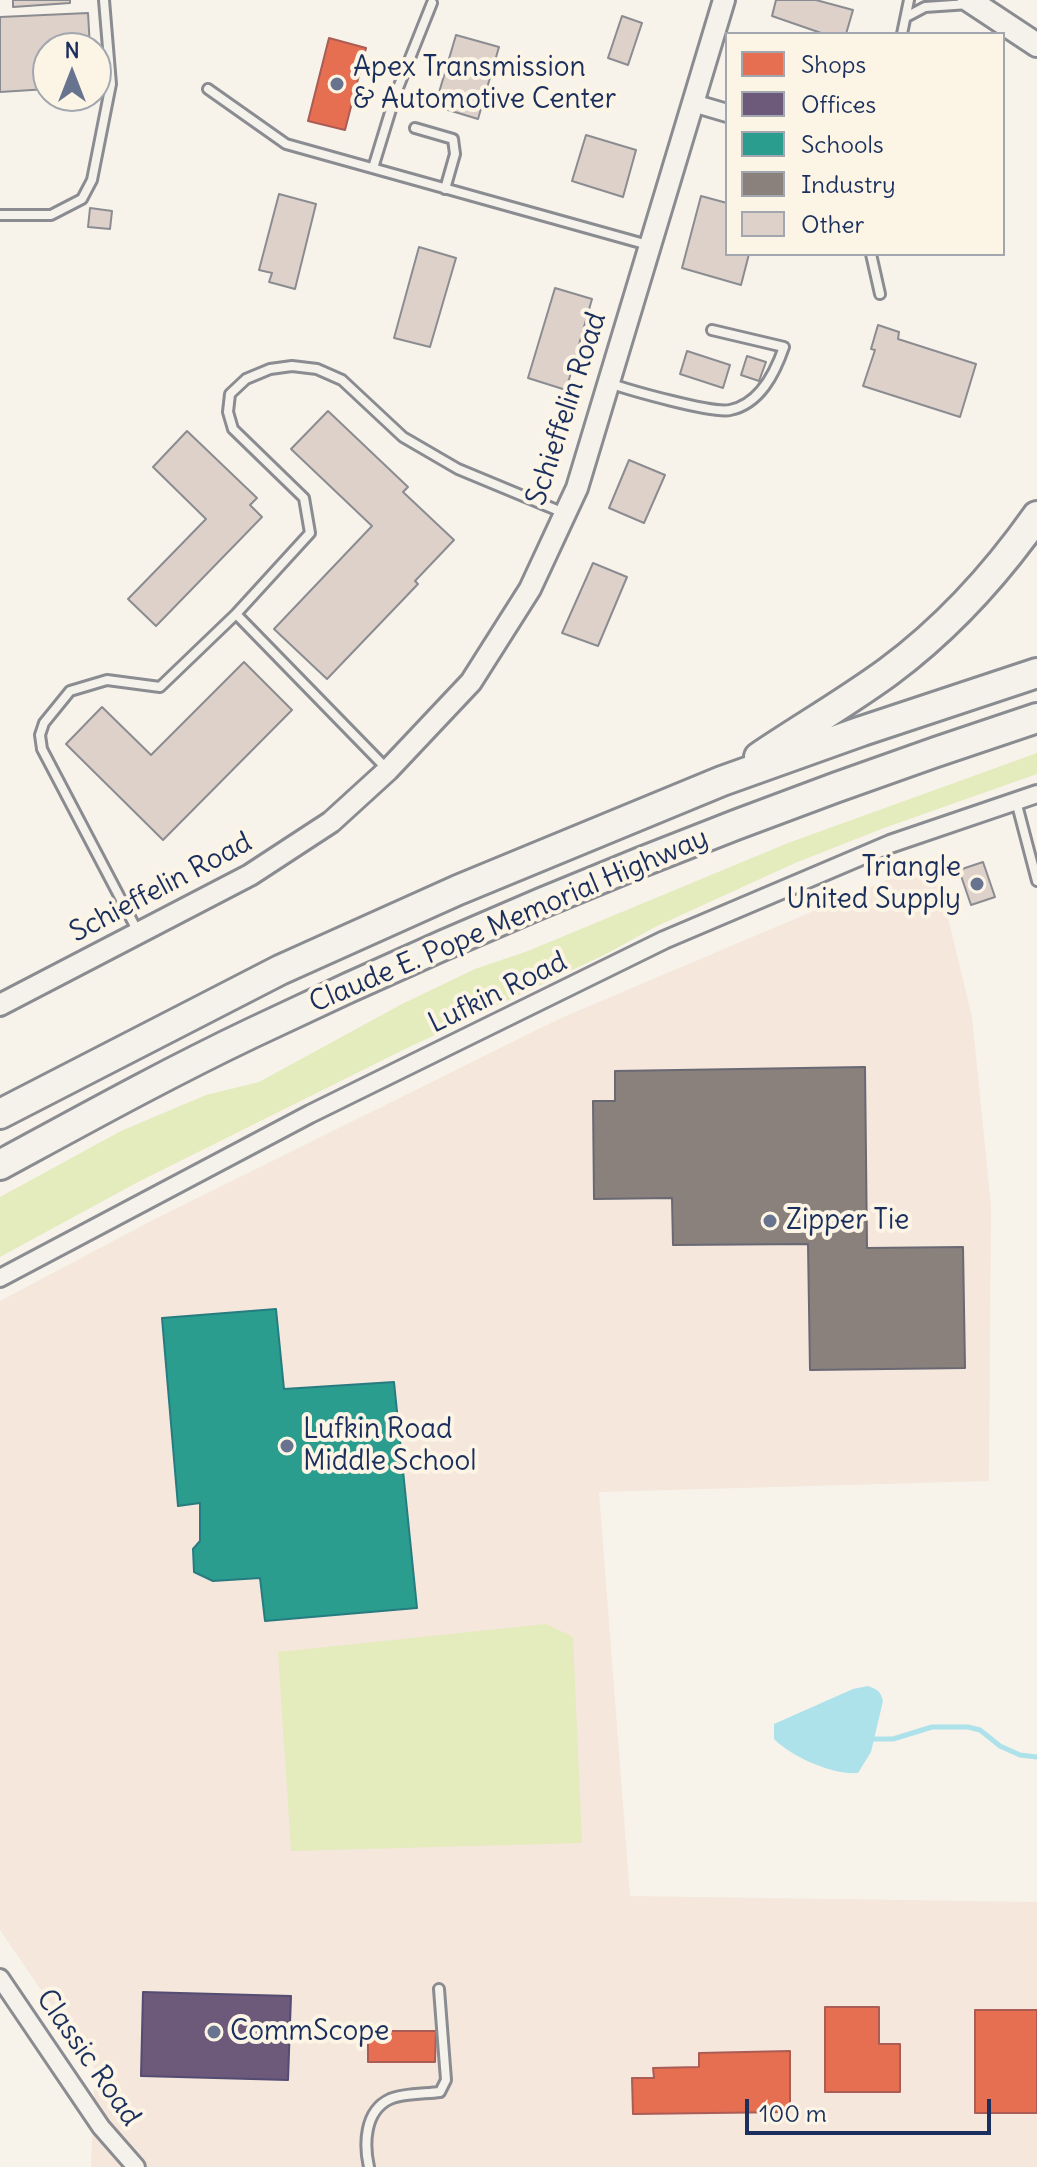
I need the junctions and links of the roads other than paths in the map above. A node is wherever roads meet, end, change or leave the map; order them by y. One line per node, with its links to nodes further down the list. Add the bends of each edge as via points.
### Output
1 (104, 0): 15 (lane, via 111,84 92,180 82,199 51,215)
2 (724, 0): 10 (street, Schieffelin Road)
3 (909, 0): 6 (lane)
4 (972, 2): 6 (lane, via 925,7); 8 (main road)
5 (432, 3): 13 (lane)
6 (908, 16): 7 (lane)
7 (903, 32)
8 (1037, 45)
9 (208, 89): 13 (lane, via 286,144)
10 (693, 103): 11 (street); 16 (street, Schieffelin Road)
11 (725, 112)
12 (415, 128): 14 (lane, via 453,139 455,154)
13 (373, 168): 14 (lane)
14 (445, 189): 16 (lane)
15 (0, 215)
16 (648, 245): 20 (street, Schieffelin Road)
17 (871, 256): 18 (lane)
18 (880, 294)
19 (712, 330): 20 (lane, via 784,347 774,375 752,400 728,411)
20 (608, 383): 21 (street, Schieffelin Road)
21 (565, 513): 23 (lane, via 458,469 403,437 342,380 317,369 270,369 246,379 230,394 228,412 233,429 304,498 310,533); 26 (street, Schieffelin Road, via 530,589 471,682)
22 (1037, 516): 27 (highway, via 980,588 891,670)
23 (236, 614): 26 (lane); 31 (lane, via 160,687 107,680 70,691 40,735 42,749)
24 (1037, 673): 27 (highway, Claude E. Pope Memorial Highway)
25 (1037, 718): 34 (highway, Claude E. Pope Memorial Highway, via 758,815 551,897 249,1035)
26 (388, 770): 31 (street, Schieffelin Road, via 331,822 250,875)
27 (722, 781): 33 (highway, Claude E. Pope Memorial Highway, via 307,958)
28 (1037, 794): 29 (street, Lufkin Road)
29 (1016, 800): 30 (lane); 35 (street, Lufkin Road, via 890,844 664,940 310,1114)
30 (1037, 881)
31 (138, 933): 32 (street, Schieffelin Road)
32 (0, 1005)
33 (0, 1114)
34 (0, 1165)
35 (0, 1278)
36 (0, 1978): 38 (street, Classic Road, via 101,2127)
37 (439, 1989): 39 (lane, via 446,2080 440,2092 390,2099 379,2107 367,2129)
38 (136, 2167)
39 (369, 2167)

